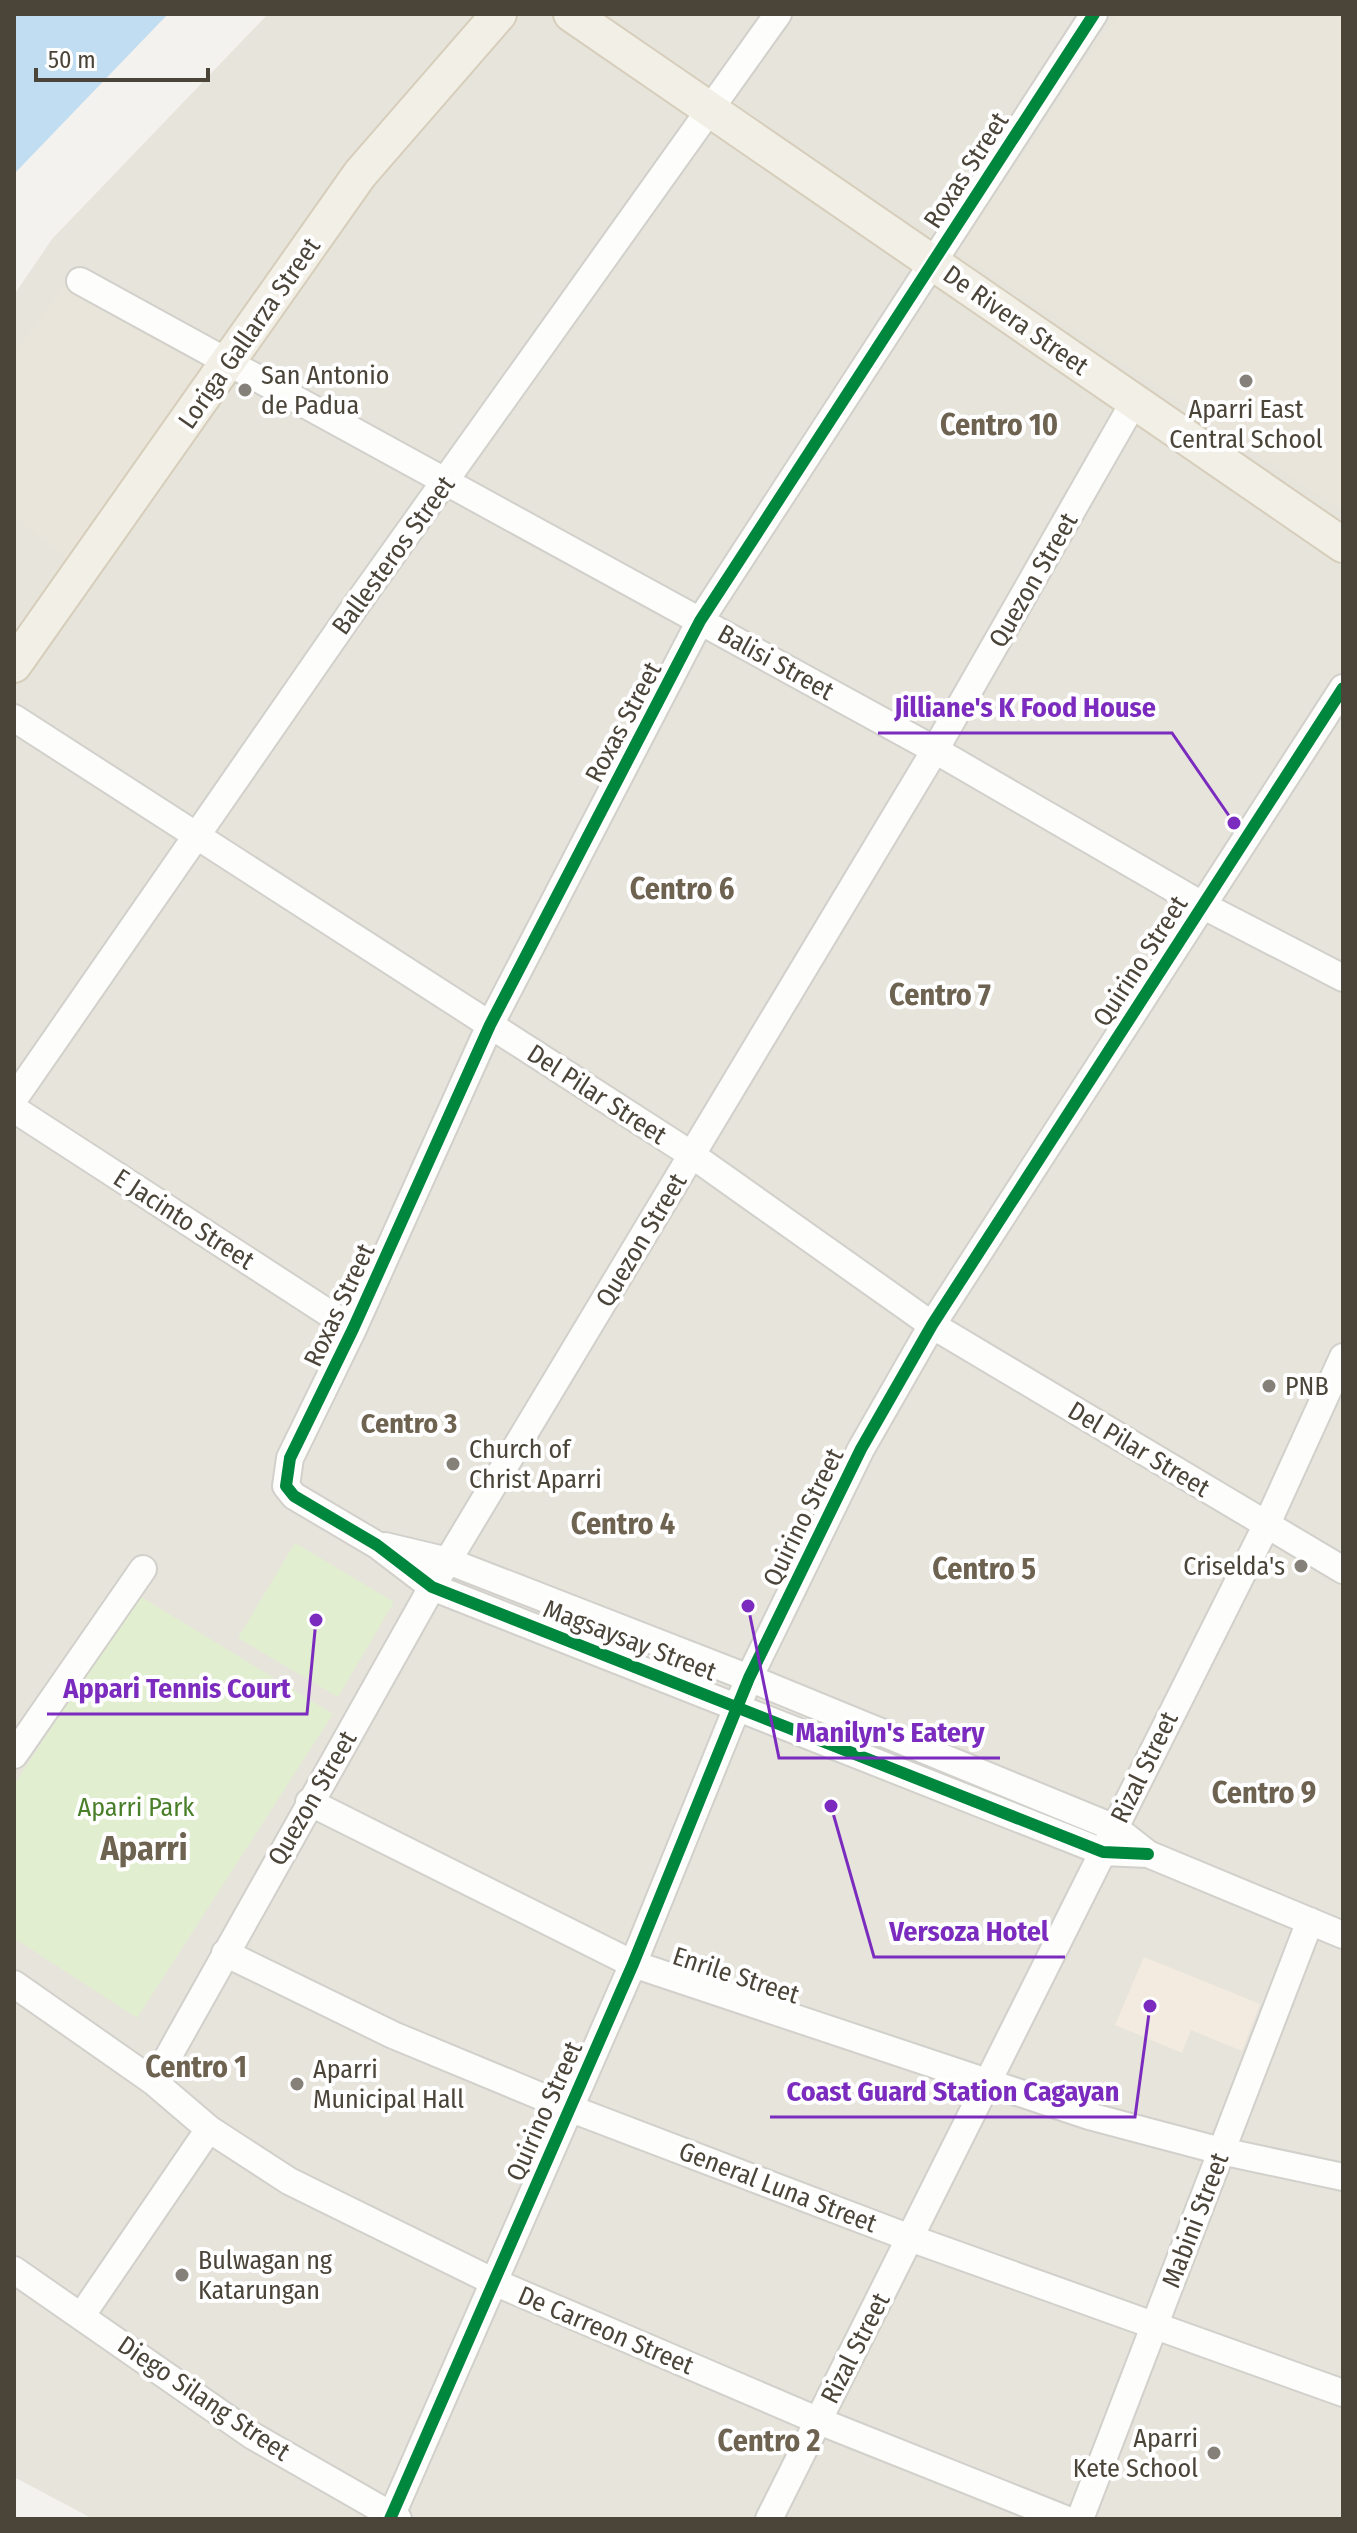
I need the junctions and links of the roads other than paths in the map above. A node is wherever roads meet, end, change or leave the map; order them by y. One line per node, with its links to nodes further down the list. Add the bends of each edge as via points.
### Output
1 (499, 14): 8 (main road, Loriga Gallarza Street, via 360,174)
2 (571, 14): 5 (main road, De Rivera Street)
3 (778, 14): 5 (street, Ballesteros Street)
4 (1094, 14): 6 (street, Roxas Street)
5 (709, 109): 6 (main road, De Rivera Street); 10 (street, Ballesteros Street)
6 (932, 262): 9 (main road, De Rivera Street); 12 (street, Roxas Street)
7 (80, 281): 8 (street, Balisi Street)
8 (229, 363): 10 (street, Balisi Street); 13 (main road, Loriga Gallarza Street)
9 (1134, 402): 11 (main road, De Rivera Street); 16 (street, Quezon Street)
10 (446, 482): 12 (street, Balisi Street); 17 (street, Ballesteros Street)
11 (1343, 545)
12 (700, 621): 16 (street, Balisi Street); 20 (street, Roxas Street)
13 (14, 665)
14 (1343, 688): 18 (street, Quirino Street)
15 (14, 718): 17 (street, Del Pilar Street)
16 (935, 750): 18 (street, Balisi Street); 23 (street, Quezon Street)
17 (196, 836): 20 (street, Del Pilar Street); 21 (street, Ballesteros Street)
18 (1202, 905): 19 (street, Balisi Street); 24 (street, Quirino Street)
19 (1343, 978)
20 (490, 1025): 23 (street, Del Pilar Street); 25 (street, Roxas Street)
21 (14, 1099)
22 (14, 1109): 25 (street, E Jacinto Street)
23 (692, 1155): 24 (street, Del Pilar Street); 30 (street, Quezon Street)
24 (932, 1325): 28 (street, Del Pilar Street); 34 (street, Quirino Street, via 861,1449)
25 (353, 1329): 27 (street, Roxas Street, via 290,1458 286,1486)
26 (1343, 1357): 28 (street, Rizal Street)
27 (294, 1496): 29 (street, Magsaysay Street)
28 (1266, 1526): 32 (street, Del Pilar Street); 38 (street, Rizal Street)
29 (377, 1545): 30 (street, Magsaysay Street); 33 (street, Magsaysay Street)
30 (448, 1561): 33 (street, Quezon Street); 34 (street, Magsaysay Street)
31 (143, 1569): 36 (street)
32 (1343, 1570)
33 (432, 1587): 35 (street, Magsaysay Street); 37 (street, Quezon Street)
34 (749, 1678): 35 (street, Quirino Street); 38 (street, Magsaysay Street)
35 (738, 1705): 39 (street, Magsaysay Street); 44 (street, Quirino Street)
36 (14, 1755)
37 (309, 1802): 43 (street, Quezon Street); 44 (street, Enrile Street)
38 (1115, 1828): 39 (street, Rizal Street); 40 (street, Magsaysay Street)
39 (1103, 1852): 40 (street, Magsaysay Street); 47 (street, Rizal Street)
40 (1148, 1854): 41 (street, Magsaysay Street)
41 (1310, 1921): 42 (street, Magsaysay Street); 50 (street, Mabini Street)
42 (1343, 1935)
43 (225, 1953): 46 (street, Quezon Street); 48 (street, General Luna Street, via 393,2035)
44 (633, 1964): 47 (street, Enrile Street); 48 (street, Quirino Street)
45 (14, 1984): 46 (street, De Carreon Street)
46 (154, 2082): 49 (street, De Carreon Street)
47 (987, 2082): 50 (street, Enrile Street); 52 (street, Rizal Street)
48 (569, 2108): 52 (street, General Luna Street); 54 (street, Quirino Street)
49 (209, 2129): 54 (street, De Carreon Street, via 289,2181); 55 (street)
50 (1221, 2151): 51 (street, Enrile Street); 56 (street, Mabini Street)
51 (1343, 2177)
52 (910, 2238): 56 (street, General Luna Street); 58 (street, Rizal Street)
53 (14, 2270): 55 (street, Diego Silang Street)
54 (494, 2282): 58 (street, De Carreon Street); 59 (street, Quirino Street)
55 (82, 2315): 59 (street, Diego Silang Street, via 253,2436)
56 (1155, 2325): 57 (street, General Luna Street); 62 (street, Mabini Street)
57 (1343, 2393)
58 (819, 2421): 60 (street, Rizal Street); 61 (street, De Carreon Street)
59 (393, 2518)
60 (769, 2519)
61 (1065, 2519)
62 (1080, 2519)

